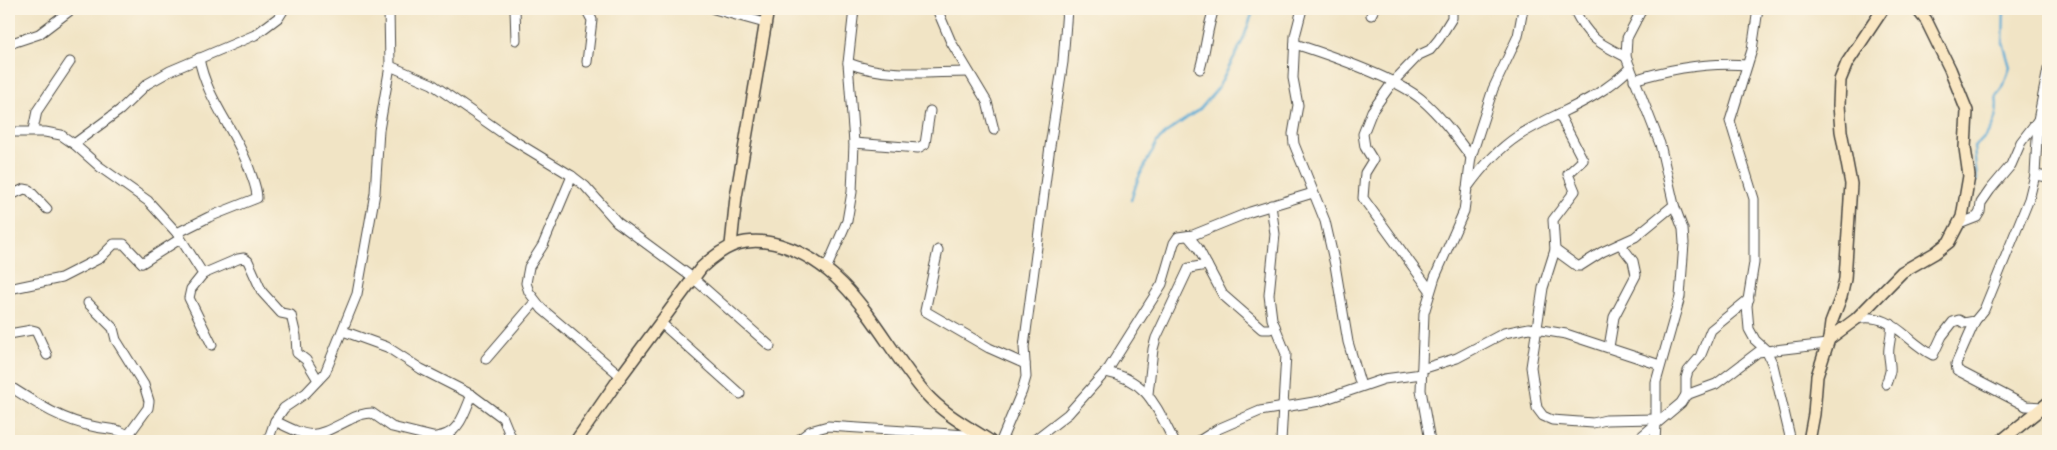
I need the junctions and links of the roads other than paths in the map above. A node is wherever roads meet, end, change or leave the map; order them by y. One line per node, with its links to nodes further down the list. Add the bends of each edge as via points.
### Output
1 (72, 9): 22 (street, via 39,34)
2 (284, 9): 25 (street, via 279,17 255,35)
3 (389, 9): 30 (street)
4 (515, 9): 21 (street)
5 (586, 9): 27 (street, via 592,20)
6 (714, 9): 20 (street)
7 (768, 9): 20 (street)
8 (854, 9): 28 (street)
9 (937, 9): 34 (street)
10 (1067, 9): 86 (street, via 1063,62 1024,347)
11 (1214, 9): 32 (street)
12 (1302, 9): 23 (street)
13 (1452, 9): 36 (street, via 1452,18 1430,50 1419,55)
14 (1524, 9): 45 (street, via 1518,36 1493,89)
15 (1574, 9): 24 (street, via 1589,35)
16 (1642, 9): 24 (street, via 1627,38)
17 (1758, 9): 29 (street)
18 (1883, 9): 79 (street, via 1847,63 1840,80 1840,123 1851,184 1845,279)
19 (1917, 9): 55 (street, via 1926,20 1967,111 1965,148 1968,183)
20 (765, 23): 59 (street, via 737,188)
21 (516, 40)
22 (9, 44)
23 (1295, 44): 36 (street); 50 (street, via 1293,78 1298,104 1294,144)
24 (1626, 57): 31 (street)
25 (199, 58): 44 (street, via 147,84 120,110); 56 (street, via 208,90 245,156 257,198 209,217)
26 (70, 62): 40 (street, via 37,110)
27 (587, 62)
28 (848, 63): 34 (street, via 893,74); 43 (street)
29 (1747, 64): 35 (street, via 1701,64); 68 (street, via 1730,121 1754,199 1754,263)
30 (390, 66): 47 (street, via 432,84 508,137); 77 (street, via 357,294)
31 (1630, 68): 35 (street); 38 (street, via 1594,98)
32 (1200, 69)
33 (2048, 69): 39 (street)
34 (968, 72): 41 (street, via 987,102)
35 (1634, 80): 53 (street, via 1660,144)
36 (1392, 83): 45 (street, via 1428,106); 67 (street, via 1380,98 1364,130 1364,147 1373,160 1365,174 1362,193)
37 (930, 111): 43 (street, via 925,144 918,148)
38 (1559, 114): 49 (street, via 1519,135 1497,152); 61 (street, via 1583,160 1568,174 1575,191 1553,220)
39 (2038, 120): 46 (street); 55 (street, via 2021,142 2011,165 1981,203 1976,217)
40 (33, 130): 42 (street); 44 (street, via 61,135)
41 (994, 130)
42 (9, 132)
43 (854, 143): 63 (street, via 847,222)
44 (74, 144): 56 (street, via 100,167 148,200)
45 (1471, 157): 49 (street)
46 (2035, 175): 48 (street); 72 (street, via 2029,199 1989,301)
47 (572, 176): 65 (street, via 617,222); 69 (street, via 543,245 529,268 526,283)
48 (2048, 177)
49 (1467, 188): 67 (street, via 1464,211)
50 (1313, 193): 52 (street); 94 (street, via 1325,221 1348,342)
51 (9, 196): 54 (street, via 29,190)
52 (1271, 205): 57 (street); 75 (street, via 1275,234 1269,295)
53 (1674, 206): 58 (street, via 1635,237); 87 (street, via 1683,236 1681,285 1676,316)
54 (47, 209)
55 (1959, 224): 71 (street, via 1949,242 1935,254 1902,272)
56 (178, 236): 64 (street); 66 (street, via 142,263 124,244 114,244 100,258 61,278)
57 (1188, 236): 62 (street); 89 (street, via 1178,237 1174,243 1162,284)
58 (1620, 244): 61 (street, via 1579,266); 82 (street, via 1633,261 1636,275 1614,317)
59 (731, 245): 63 (street, via 747,241 776,244 797,250); 65 (street, via 713,257)
60 (938, 250): 86 (street, via 925,311 989,348)
61 (1555, 250): 76 (street, via 1544,283)
62 (1207, 265): 75 (street, via 1223,295 1266,330); 97 (street, via 1189,268 1156,338)
63 (827, 267): 106 (street, via 927,395 950,417)
64 (203, 274): 80 (street, via 188,298); 91 (street, via 238,259 248,261 262,292 281,313 291,315 297,353 306,360)
65 (693, 278): 73 (street); 81 (street)
66 (9, 289)
67 (1430, 290): 88 (street, via 1423,326)
68 (1748, 299): 83 (street, via 1749,329); 98 (street, via 1711,330 1700,357 1688,371)
69 (535, 302): 85 (street); 90 (street)
70 (88, 303): 105 (street, via 110,323 118,345 144,386 149,401)
71 (1856, 319): 74 (street, via 1878,317); 79 (street)
72 (1975, 321): 74 (street, via 1953,322 1933,355); 99 (street, via 1956,364 1957,370 2026,406)
73 (660, 322): 90 (street); 96 (street)
74 (1891, 324): 92 (street, via 1889,357 1892,363)
75 (1275, 326): 100 (street, via 1286,354)
76 (1538, 329): 82 (street); 88 (street, via 1511,330 1457,358); 102 (street, via 1530,366 1537,408 1543,416 1552,420)
77 (343, 331): 91 (street); 95 (street, via 387,348)
78 (9, 334): 84 (street, via 36,332)
79 (1828, 342): 83 (street); 120 (street, via 1817,376)
80 (212, 345)
81 (770, 346)
82 (1610, 347): 87 (street)
83 (1766, 350): 98 (street, via 1758,352 1716,384); 119 (street, via 1777,380)
84 (47, 355)
85 (486, 359)
86 (1025, 364): 111 (street, via 1022,392)
87 (1660, 365): 102 (street, via 1656,382)
88 (1422, 371): 94 (street); 116 (street, via 1422,397)
89 (1106, 372): 97 (street, via 1131,380); 112 (street, via 1068,414)
90 (621, 376): 109 (street)
91 (318, 380): 101 (street, via 284,408)
92 (1886, 384)
93 (9, 386): 105 (street, via 62,417 78,424 114,429)
94 (1361, 386): 100 (street, via 1320,401)
95 (472, 394): 103 (street, via 503,418); 104 (street, via 453,431)
96 (740, 394)
97 (1148, 394): 113 (street)
98 (1686, 395): 102 (street, via 1681,403)
99 (2046, 405): 121 (street)
100 (1284, 406): 114 (street, via 1249,414); 115 (street)
101 (275, 421): 104 (street, via 306,434 321,435 358,415 372,413 392,427); 107 (street)
102 (1656, 422): 117 (street); 118 (street)
103 (510, 435)
104 (433, 437): 108 (street)
105 (129, 439)
106 (986, 439): 110 (street, via 828,426 810,431)
107 (268, 441)
108 (424, 441)
109 (576, 441)
110 (797, 441)
111 (1001, 441)
112 (1033, 441)
113 (1174, 441)
114 (1199, 441)
115 (1281, 441)
116 (1430, 441)
117 (1636, 441)
118 (1655, 441)
119 (1791, 441)
120 (1809, 441)
121 (2001, 441)

